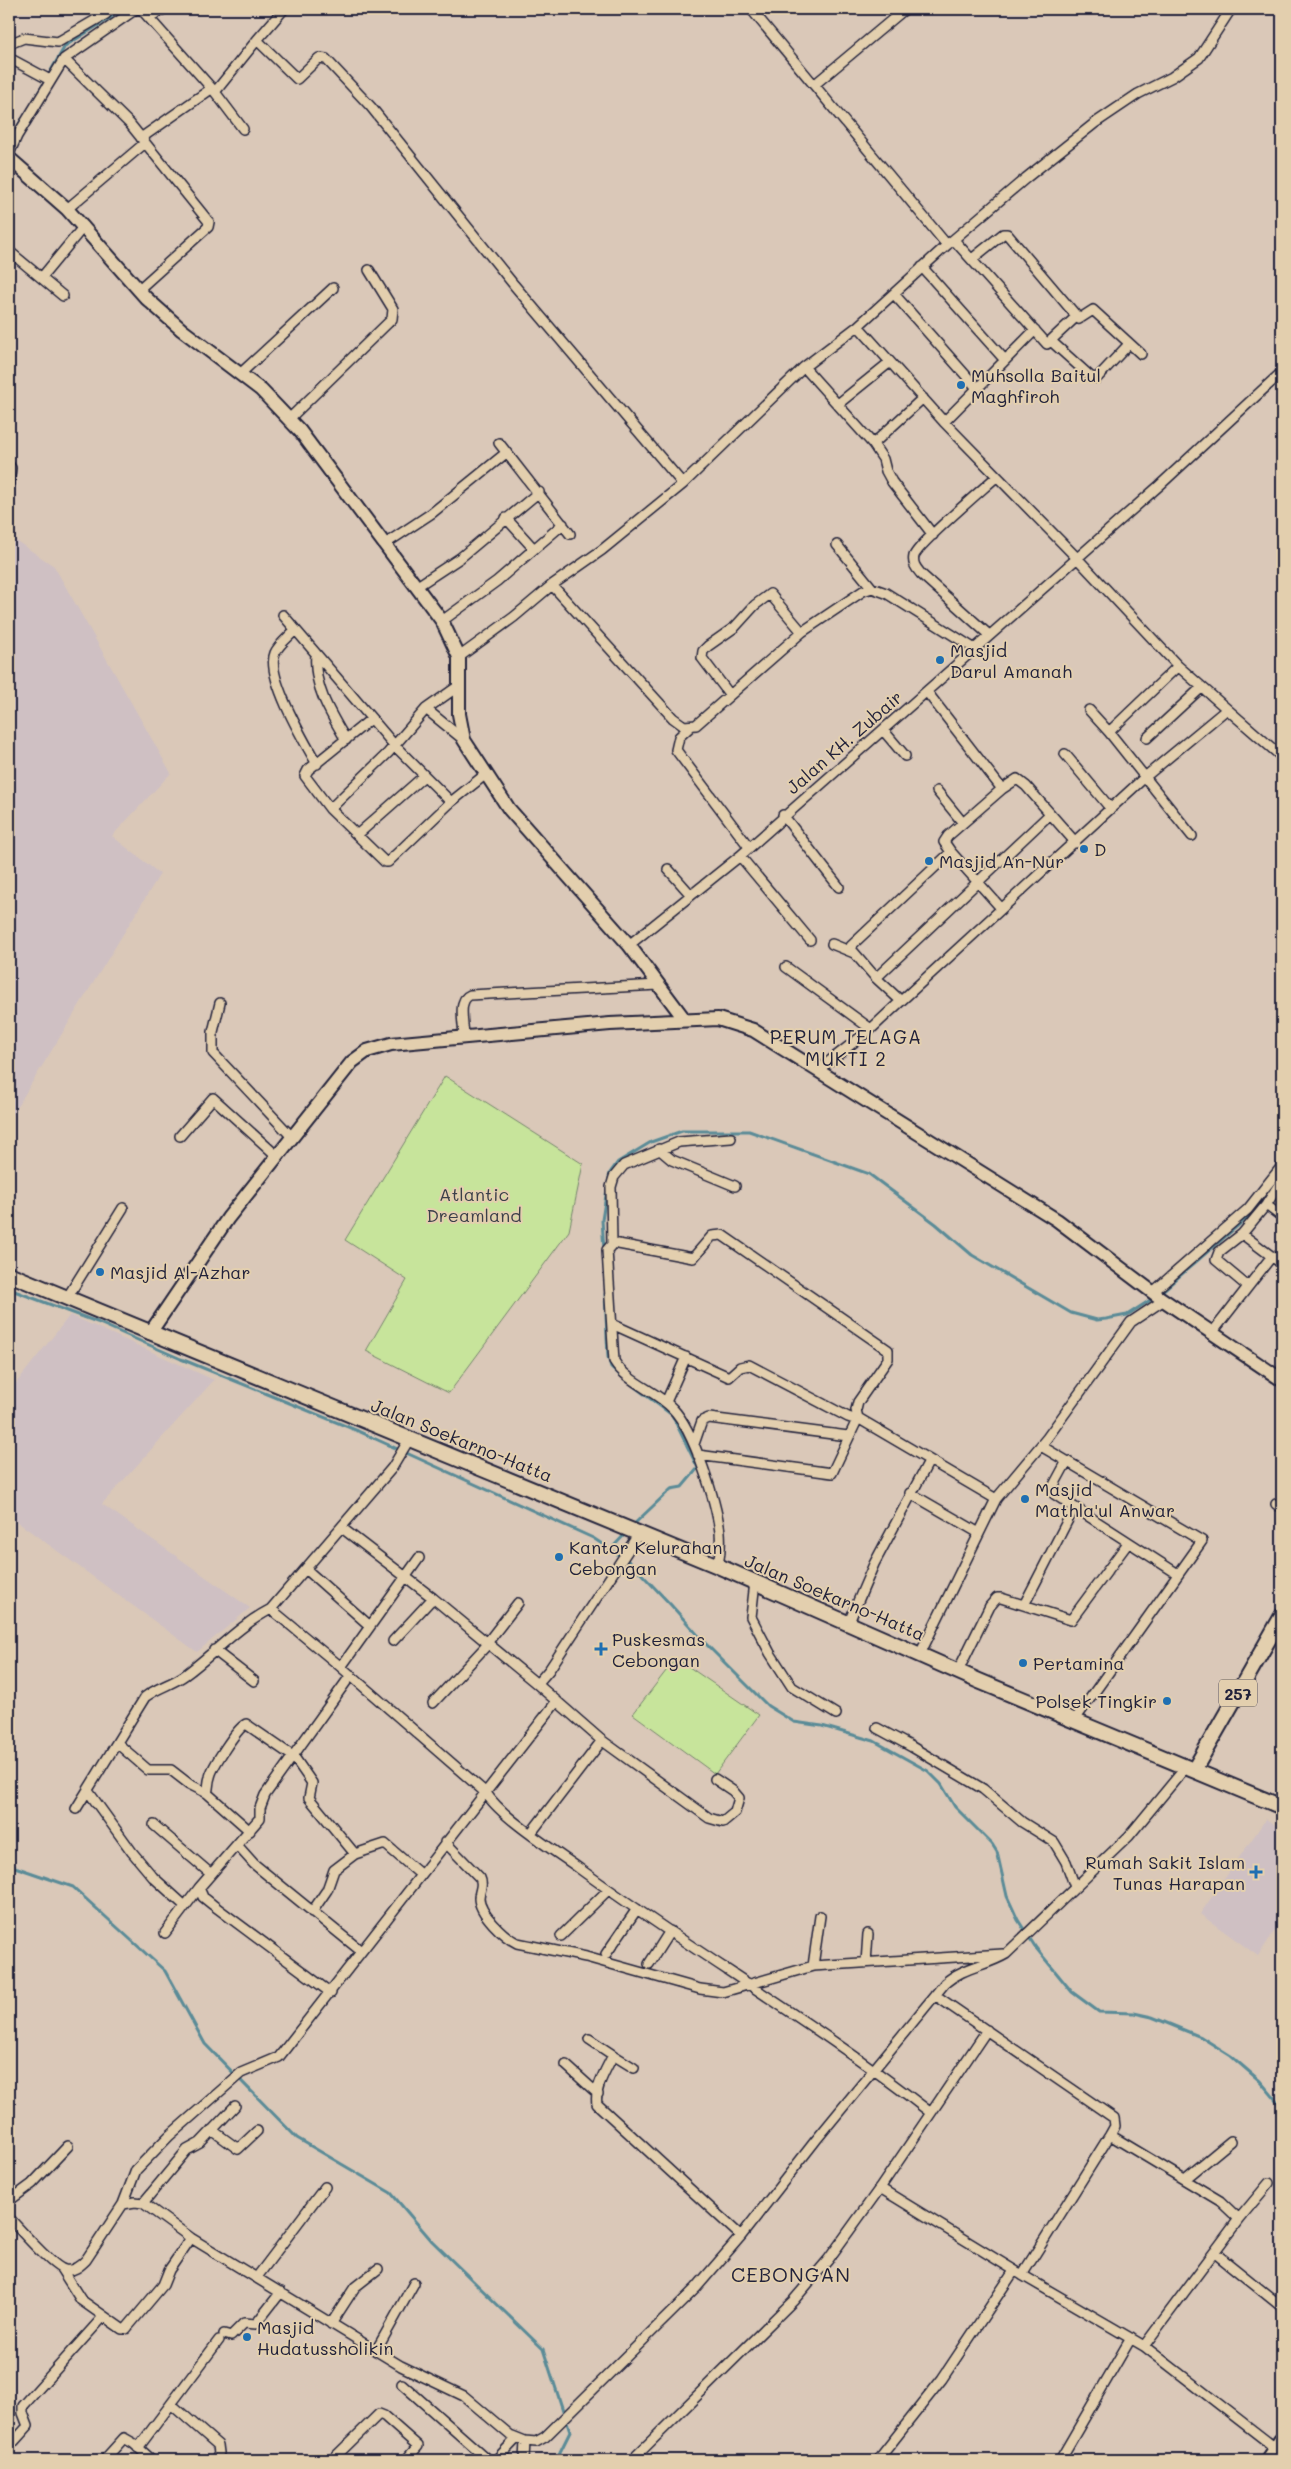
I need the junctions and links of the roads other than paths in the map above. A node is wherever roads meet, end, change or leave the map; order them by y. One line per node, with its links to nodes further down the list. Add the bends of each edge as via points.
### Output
1 (110, 9): 11 (street, via 58,42 24,38)
2 (136, 9): 13 (street)
3 (141, 9): 9 (street)
4 (164, 9): 9 (street)
5 (284, 9): 10 (street)
6 (752, 9): 15 (street)
7 (905, 9): 15 (street)
8 (1231, 9): 23 (street, via 1199,58 1095,123)
9 (149, 17): 16 (street)
10 (257, 40): 16 (street); 55 (street, via 296,80 319,58 326,59 371,107 514,284)
11 (9, 44)
12 (9, 58): 14 (street)
13 (64, 59): 14 (street); 18 (street)
14 (49, 79): 19 (street)
15 (814, 85): 23 (street)
16 (213, 91): 17 (street); 18 (street)
17 (243, 129)
18 (143, 140): 21 (street); 30 (street, via 210,224)
19 (9, 154)
20 (9, 158): 21 (street)
21 (68, 209): 22 (street)
22 (84, 226): 28 (street); 30 (street)
23 (951, 242): 25 (street); 26 (street)
24 (9, 251): 28 (street)
25 (972, 259): 33 (street, via 1007,234); 35 (street)
26 (922, 267): 31 (street); 39 (street)
27 (369, 270): 47 (street, via 393,309 392,319)
28 (42, 277): 32 (street)
29 (334, 288): 43 (street)
30 (138, 290): 43 (street, via 182,330)
31 (894, 294): 34 (street); 44 (street)
32 (64, 296)
33 (1076, 316): 36 (street); 37 (street, via 1081,320 1093,310)
34 (858, 326): 40 (street); 41 (street)
35 (1035, 330): 36 (street, via 1047,344); 39 (street)
36 (1050, 341): 37 (street, via 1095,378)
37 (1129, 344): 38 (street)
38 (1140, 354)
39 (1004, 359): 44 (street)
40 (890, 362): 45 (street); 46 (street)
41 (804, 367): 46 (street); 55 (street)
42 (1282, 372): 64 (street, Jalan KH. Zubair, via 1160,485)
43 (240, 374): 47 (street)
44 (977, 388): 48 (street)
45 (922, 398): 48 (street); 50 (street)
46 (838, 404): 50 (street)
47 (289, 419): 61 (street)
48 (944, 422): 53 (street)
49 (499, 443): 51 (street)
50 (873, 444): 60 (street, via 892,482)
51 (506, 453): 56 (street); 61 (street, via 432,513)
52 (9, 465): 54 (street)
53 (996, 477): 60 (street); 64 (street)
54 (9, 484)
55 (683, 484): 65 (street)
56 (538, 492): 57 (street); 58 (street)
57 (506, 518): 63 (street); 66 (street, via 460,558)
58 (562, 524): 59 (street); 63 (street)
59 (570, 534)
60 (933, 535): 72 (street, via 916,554 915,566)
61 (385, 544): 66 (street)
62 (837, 545): 67 (street)
63 (534, 549): 69 (street)
64 (1076, 557): 72 (street, Jalan KH. Zubair); 76 (street)
65 (552, 586): 75 (street); 85 (street, via 672,718)
66 (416, 587): 69 (street)
67 (872, 588): 71 (street); 73 (street, via 886,593)
68 (283, 615): 70 (street)
69 (442, 621): 75 (street)
70 (295, 630): 74 (street); 95 (street, via 279,647 274,659 285,705)
71 (802, 632): 80 (street); 80 (street, via 770,594 735,627 708,646 702,658)
72 (990, 636): 73 (street, Jalan KH. Zubair)
73 (975, 649): 79 (street, Jalan KH. Zubair)
74 (316, 654): 84 (street); 89 (street, via 321,694)
75 (459, 657): 77 (street)
76 (1178, 666): 78 (street); 87 (street)
77 (460, 685): 81 (street); 90 (street, via 459,714)
78 (1201, 688): 82 (street); 88 (street)
79 (927, 692): 86 (street, Jalan KH. Zubair); 99 (street)
80 (730, 696): 85 (street)
81 (426, 709): 90 (street); 91 (street)
82 (1227, 709): 94 (street); 98 (street)
83 (1090, 710): 87 (street)
84 (371, 719): 89 (street); 91 (street)
85 (690, 727): 110 (street, via 679,737 676,750)
86 (884, 730): 93 (street); 105 (street, Jalan KH. Zubair)
87 (1109, 732): 98 (street)
88 (1147, 738)
89 (346, 740): 95 (street)
90 (464, 740): 96 (street)
91 (395, 746): 97 (street); 102 (street)
92 (1065, 754): 103 (street)
93 (905, 756)
94 (1282, 757)
95 (317, 764): 102 (street, via 308,770 306,780)
96 (486, 774): 101 (street); 120 (street, via 524,828)
97 (424, 776): 101 (street); 107 (street)
98 (1145, 777): 103 (street); 108 (street)
99 (1002, 789): 104 (street, via 1018,780); 106 (street)
100 (937, 791): 106 (street)
101 (451, 802): 107 (street, via 388,862)
102 (330, 809): 107 (street)
103 (1111, 809): 109 (street)
104 (1050, 814): 109 (street); 114 (street)
105 (783, 816): 110 (street, Jalan KH. Zubair); 115 (street)
106 (963, 823): 111 (street, via 944,841)
107 (357, 835)
108 (1192, 836)
109 (1076, 843): 117 (street)
110 (749, 847): 112 (street, Jalan KH. Zubair)
111 (951, 852): 114 (street); 121 (street, via 854,943 851,948)
112 (740, 856): 116 (street, Jalan KH. Zubair); 118 (street)
113 (668, 869): 116 (street)
114 (976, 882): 117 (street); 123 (street)
115 (840, 886)
116 (691, 895): 120 (street, Jalan KH. Zubair)
117 (1001, 908): 125 (street)
118 (810, 940)
119 (832, 944): 121 (street)
120 (628, 945): 124 (street)
121 (854, 954): 123 (street)
122 (786, 967): 128 (street)
123 (876, 978): 125 (street)
124 (659, 985): 127 (street); 129 (street, via 468,996 462,1006)
125 (901, 1001): 128 (street)
126 (220, 1003): 132 (street, via 212,1032 213,1053)
127 (685, 1020): 129 (street); 130 (street, via 718,1019 744,1027)
128 (871, 1029): 130 (street)
129 (464, 1037): 132 (street, via 392,1044 360,1055)
130 (818, 1070): 149 (street, via 1057,1220)
131 (180, 1136): 135 (street, via 213,1098)
132 (292, 1137): 135 (street)
133 (731, 1138): 134 (street, via 679,1142)
134 (659, 1149): 138 (street, via 672,1160); 144 (street, via 624,1165 614,1177 611,1187)
135 (277, 1156): 152 (street, via 228,1218)
136 (1282, 1166): 141 (street)
137 (1282, 1180): 139 (street)
138 (735, 1186)
139 (1266, 1205): 141 (street); 142 (street)
140 (123, 1208): 150 (street)
141 (1252, 1213): 143 (street); 149 (street)
142 (1282, 1217)
143 (1242, 1234): 145 (street); 148 (street, via 1219,1252 1216,1260)
144 (612, 1244): 151 (street, via 607,1250); 157 (street, via 693,1258 712,1236 722,1235 886,1348 888,1359 857,1404)
145 (1272, 1256): 146 (street); 148 (street)
146 (1282, 1264)
147 (9, 1274): 150 (main road, Jalan Soekarno-Hatta)
148 (1247, 1286): 153 (street)
149 (1158, 1296): 153 (street); 161 (street, via 1131,1322)
150 (68, 1298): 152 (main road, Jalan Soekarno-Hatta)
151 (612, 1324): 154 (street); 156 (street, via 613,1356 617,1366 625,1375)
152 (150, 1333): 159 (main road, Jalan Soekarno-Hatta)
153 (1212, 1333): 155 (street)
154 (686, 1357): 156 (street); 157 (street, via 729,1377 740,1367 749,1365 848,1417)
155 (1282, 1380)
156 (666, 1402): 160 (street, via 680,1416)
157 (858, 1419): 158 (street); 164 (street)
158 (848, 1436): 160 (street, via 710,1418 702,1421); 162 (street, via 832,1473)
159 (409, 1441): 168 (street, via 392,1468); 170 (main road, Jalan Soekarno-Hatta)
160 (694, 1444): 162 (street)
161 (1041, 1446): 163 (street); 166 (street)
162 (698, 1455): 173 (street, via 718,1522 721,1546)
163 (1067, 1460): 167 (street, via 1053,1490); 175 (street, via 1201,1540)
164 (929, 1461): 165 (street); 166 (street)
165 (910, 1494): 169 (street); 183 (street)
166 (996, 1499): 169 (street)
167 (1074, 1508): 171 (street); 180 (street)
168 (342, 1528): 174 (street); 176 (street)
169 (979, 1533): 188 (street)
170 (636, 1534): 173 (main road, Jalan Soekarno-Hatta); 193 (street, via 618,1567)
171 (1128, 1543): 175 (street); 180 (street, via 1072,1619)
172 (419, 1558): 176 (street)
173 (718, 1566): 177 (main road, Jalan Soekarno-Hatta)
174 (307, 1570): 181 (street); 184 (street)
175 (1178, 1574): 197 (street)
176 (406, 1575): 178 (street); 184 (street)
177 (755, 1582): 183 (main road, Jalan Soekarno-Hatta); 196 (street, via 751,1617 770,1653 792,1687)
178 (433, 1598): 185 (street); 186 (street)
179 (518, 1603): 186 (street)
180 (1024, 1605): 190 (street, via 1000,1597 993,1601)
181 (271, 1610): 187 (street, via 249,1621); 189 (street)
182 (1282, 1616): 202 (main road, 257)
183 (849, 1622): 188 (main road, Jalan Soekarno-Hatta)
184 (370, 1626): 189 (street)
185 (393, 1641)
186 (488, 1643): 193 (street); 195 (street)
187 (214, 1650): 192 (street); 200 (street, via 185,1676 145,1697)
188 (920, 1654): 190 (main road, Jalan Soekarno-Hatta)
189 (341, 1667): 191 (street)
190 (958, 1671): 197 (main road, Jalan Soekarno-Hatta)
191 (351, 1675): 201 (street); 206 (street)
192 (254, 1681)
193 (537, 1684): 194 (street)
194 (557, 1701): 199 (street); 206 (street)
195 (433, 1703)
196 (836, 1714)
197 (1074, 1721): 202 (main road, Jalan Soekarno-Hatta)
198 (876, 1728): 217 (street, via 983,1789 1022,1822 1054,1842)
199 (600, 1739): 203 (street, via 709,1818 723,1822 735,1812 739,1798); 211 (street, via 599,1745)
200 (117, 1744): 204 (street); 205 (street, via 148,1770 171,1770)
201 (294, 1757): 205 (street, via 246,1724 237,1731 219,1758 209,1778); 210 (street, via 265,1795 260,1818); 214 (street, via 312,1783 309,1798)
202 (1190, 1769): 207 (main road, Jalan Soekarno-Hatta); 217 (street, via 1129,1836)
203 (715, 1779)
204 (88, 1791): 208 (street); 220 (street, via 153,1877)
205 (207, 1793): 210 (street)
206 (486, 1793): 211 (street); 212 (street)
207 (1282, 1807)
208 (76, 1809)
209 (154, 1825): 215 (street)
210 (250, 1831): 213 (street)
211 (531, 1834): 219 (street)
212 (445, 1842): 216 (street); 234 (street, via 480,1878 479,1901 507,1938 700,1989 733,1991)
213 (237, 1846): 215 (street); 222 (street)
214 (355, 1854): 216 (street, via 385,1844); 222 (street, via 334,1870 327,1890)
215 (210, 1874): 218 (street)
216 (420, 1874): 228 (street)
217 (1075, 1886): 230 (street)
218 (199, 1888): 220 (street); 235 (street, via 203,1897 213,1905)
219 (608, 1890): 221 (street); 227 (street)
220 (185, 1906): 225 (street)
221 (637, 1909): 224 (street); 229 (street)
222 (312, 1912): 228 (street)
223 (820, 1916): 233 (street)
224 (670, 1931): 232 (street); 234 (street)
225 (165, 1933)
226 (868, 1934): 231 (street)
227 (561, 1936)
228 (361, 1951): 235 (street)
229 (606, 1954)
230 (1006, 1954): 231 (street); 236 (street, via 958,1972)
231 (866, 1963): 233 (street)
232 (649, 1964)
233 (813, 1966): 234 (street)
234 (748, 1984): 242 (street)
235 (331, 1993): 257 (street, via 278,2057 241,2073 169,2136 136,2170)
236 (935, 1995): 237 (street); 242 (street)
237 (987, 2030): 245 (street); 248 (street, via 1114,2118 1115,2126)
238 (589, 2040): 239 (street)
239 (613, 2055): 241 (street); 243 (street)
240 (566, 2065): 243 (street)
241 (634, 2068)
242 (874, 2068): 245 (street); 260 (street)
243 (598, 2094): 260 (street, via 597,2104)
244 (235, 2106): 246 (street)
245 (931, 2114): 254 (street)
246 (212, 2130): 247 (street, via 238,2149); 256 (street, via 200,2143 187,2150)
247 (257, 2132)
248 (1110, 2135): 251 (street); 265 (street)
249 (1231, 2141): 251 (street)
250 (68, 2146): 255 (street, via 32,2184)
251 (1186, 2179): 259 (street, via 1220,2201)
252 (1269, 2183): 259 (street)
253 (324, 2187): 266 (street)
254 (880, 2188): 265 (street); 289 (street, via 828,2260 793,2301)
255 (9, 2201)
256 (142, 2203): 257 (street); 261 (street)
257 (123, 2204): 264 (street, via 86,2260 73,2269)
258 (9, 2218): 264 (street)
259 (1239, 2219): 262 (street)
260 (741, 2236): 277 (street, via 696,2288 545,2437 536,2442)
261 (191, 2238): 266 (street); 270 (street, via 169,2270 163,2285 130,2326 122,2329)
262 (1214, 2253): 269 (street); 273 (street)
263 (378, 2269): 271 (street, via 355,2288)
264 (62, 2270): 270 (street, via 80,2300)
265 (1018, 2273): 272 (street); 290 (street, via 942,2379)
266 (257, 2277): 268 (street)
267 (414, 2283): 274 (street)
268 (281, 2292): 271 (street); 276 (street, via 256,2324 244,2323 231,2336 222,2337)
269 (1282, 2307)
270 (103, 2317): 278 (street, via 23,2406 28,2426)
271 (331, 2324): 274 (street)
272 (1131, 2338): 273 (street); 291 (street)
273 (1144, 2346): 280 (street)
274 (376, 2351): 277 (street, via 401,2366 456,2390 509,2434)
275 (402, 2384): 286 (street)
276 (171, 2404): 279 (street); 283 (street, via 218,2445 219,2453)
277 (521, 2440): 287 (street); 288 (street)
278 (9, 2447)
279 (138, 2448): 281 (street, via 127,2439 121,2440); 282 (street)
280 (1278, 2451)
281 (104, 2460)
282 (152, 2460)
283 (215, 2460)
284 (332, 2460): 285 (street, via 379,2414 417,2445)
285 (406, 2460)
286 (488, 2460)
287 (496, 2460)
288 (524, 2460)
289 (632, 2460)
290 (878, 2460)
291 (1060, 2460)

